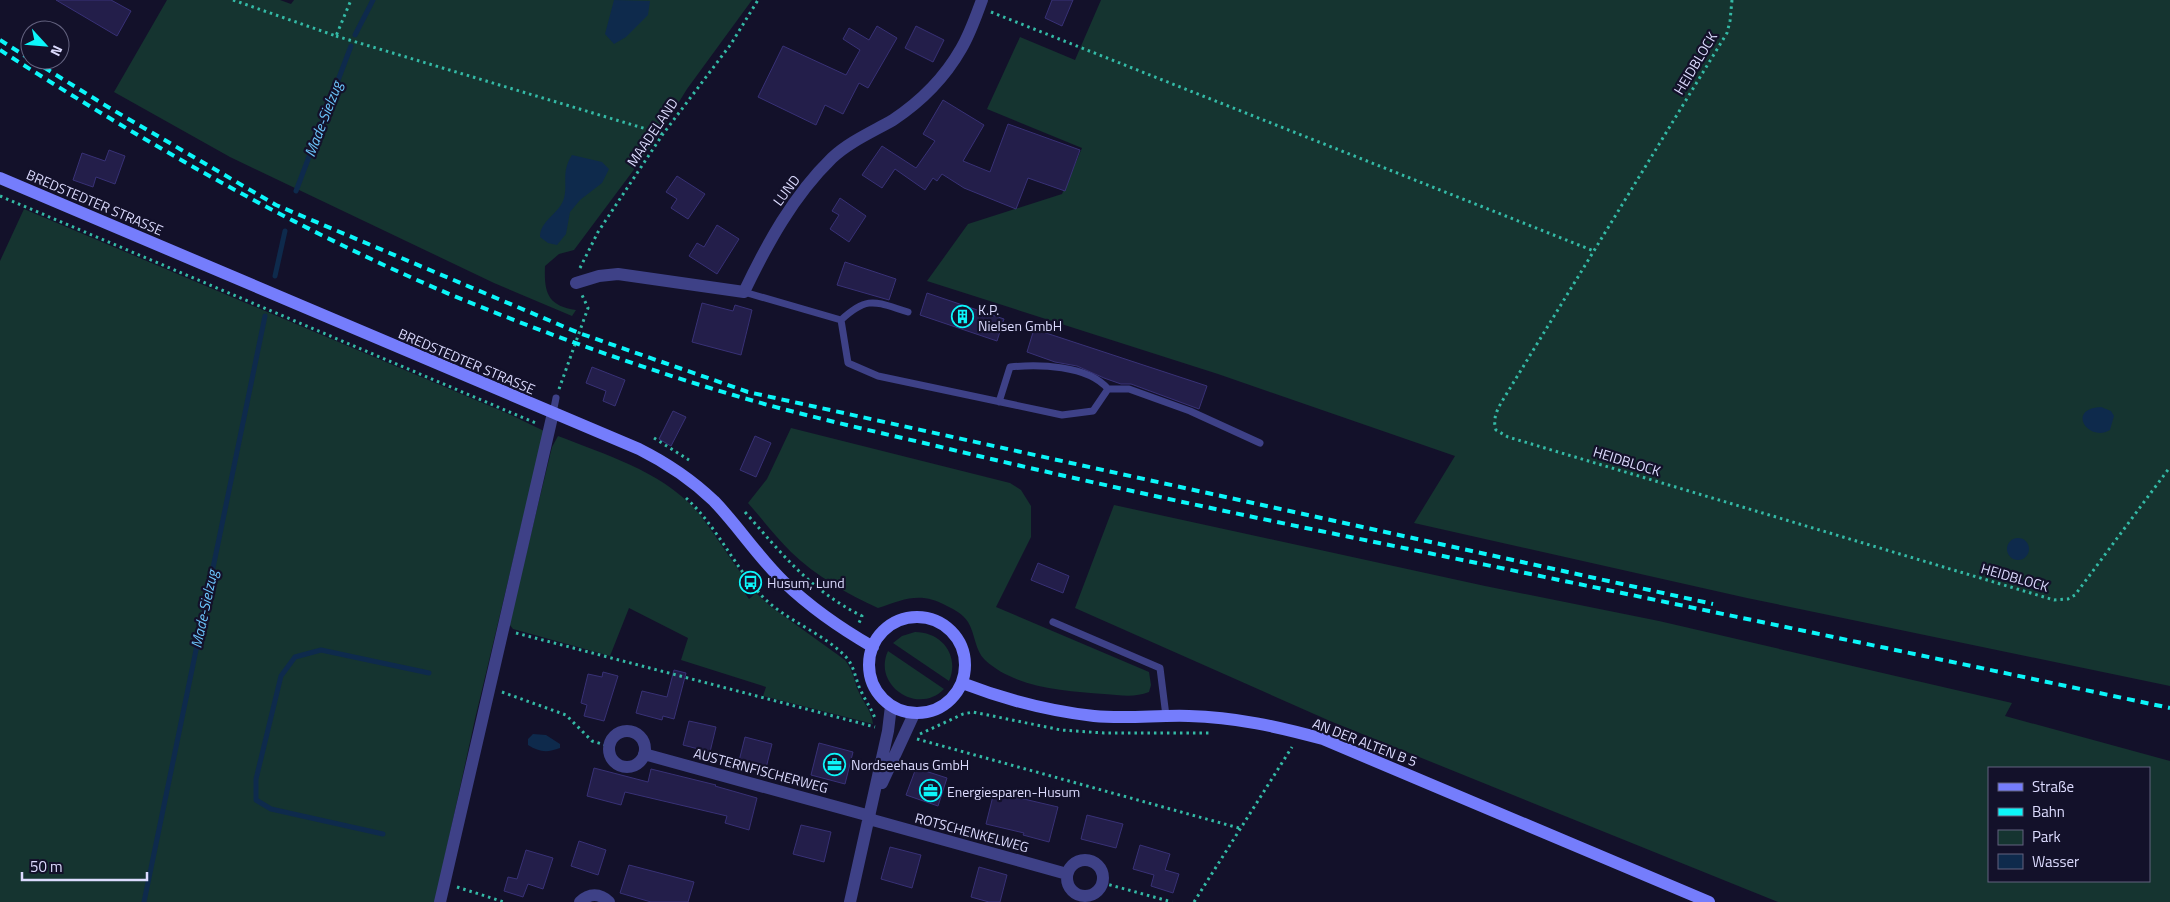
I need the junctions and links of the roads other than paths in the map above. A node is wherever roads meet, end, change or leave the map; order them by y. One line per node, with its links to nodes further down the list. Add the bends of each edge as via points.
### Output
1 (981, 4): 4 (street, LUND, via 962,48 941,77 894,119 832,158 818,174 772,235)
2 (0, 178): 10 (main road, BREDSTEDTER STRASSE)
3 (576, 283): 4 (street, via 618,274)
4 (744, 292): 6 (lane)
5 (908, 312): 6 (lane, via 880,303 863,303)
6 (840, 320): 9 (lane, via 848,363 878,376)
7 (1108, 389): 9 (lane, via 1093,411 1062,415); 9 (lane, via 1090,376 1031,364 1010,367); 11 (lane, via 1129,389 1190,411)
8 (556, 398): 10 (lane)
9 (999, 402)
10 (553, 413): 13 (main road, BREDSTEDTER STRASSE, via 640,449 688,479 715,502 771,569 796,593 821,614); 22 (street)
11 (1260, 443)
12 (1053, 622): 17 (lane, via 1160,668)
13 (872, 647): 14 (main road, via 895,622 910,617 927,618 943,624 963,649 966,666); 15 (main road, via 869,663 871,680)
14 (962, 684): 16 (main road, via 955,696 943,706); 17 (main road, AN DER ALTEN B 5, via 1061,712 1097,716)
15 (891, 706): 16 (main road); 19 (street, via 883,729)
16 (914, 714): 19 (street)
17 (1166, 716): 26 (main road, AN DER ALTEN B 5, via 1239,720 1323,739)
18 (644, 754): 18 (street, via 639,762 623,767 613,761 609,746 617,734 634,732 643,741); 20 (street, AUSTERNFISCHERWEG)
19 (873, 804): 20 (street)
20 (870, 818): 21 (street, ROTSCHENKELWEG); 25 (street)
21 (1067, 874): 21 (street, via 1074,864 1092,861 1101,870 1103,883 1092,895 1081,896 1071,890)
22 (440, 902)
23 (580, 902): 24 (street, via 600,895)
24 (609, 902)
25 (850, 902)
26 (1708, 902)

